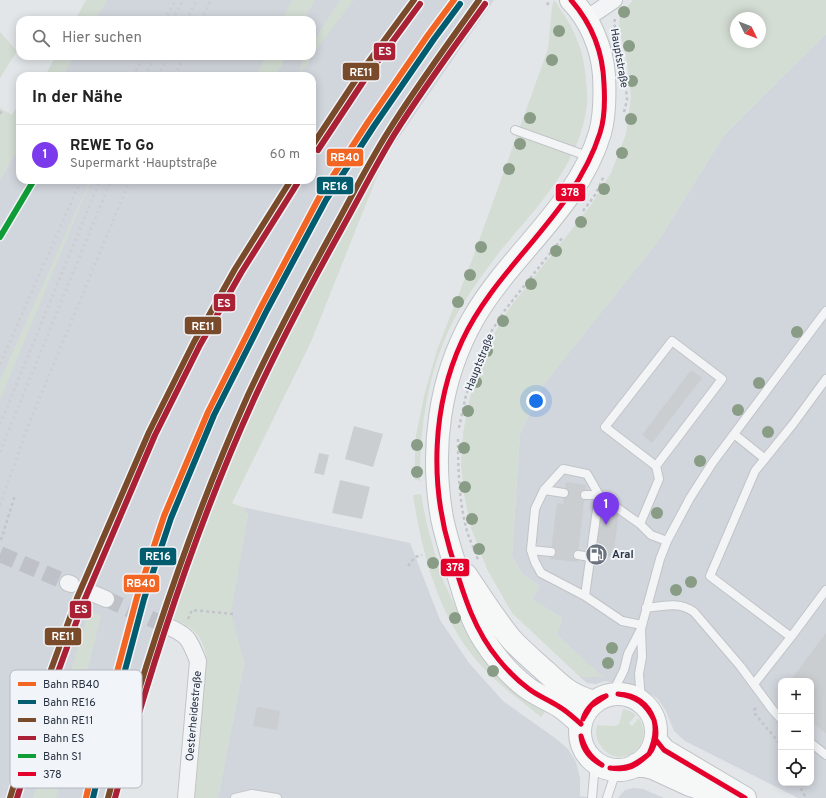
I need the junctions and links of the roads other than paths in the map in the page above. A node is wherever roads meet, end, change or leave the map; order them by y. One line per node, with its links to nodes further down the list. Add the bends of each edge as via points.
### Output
1 (573, 1): 3 (main road, Hauptstraße)
2 (615, 7): 3 (street)
3 (586, 19): 5 (main road, Hauptstraße, via 603,65 605,98)
4 (515, 130): 5 (lane)
5 (599, 164): 18 (main road, Hauptstraße, via 517,258 482,306 461,344 444,393 436,444 436,469 442,518)
6 (826, 311): 8 (lane)
7 (826, 379): 9 (lane)
8 (734, 434): 9 (lane); 16 (lane, via 690,498)
9 (765, 458): 29 (lane, via 755,471 710,576)
10 (656, 466): 10 (lane, via 722,379 672,341 605,427); 15 (lane, via 659,479)
11 (544, 490): 12 (lane); 14 (lane, via 563,469 587,474); 17 (lane, via 535,509)
12 (564, 493)
13 (585, 495): 14 (lane)
14 (599, 495): 15 (lane); 21 (lane)
15 (640, 524): 16 (lane, via 651,535)
16 (667, 541): 26 (lane)
17 (531, 550): 19 (lane); 24 (lane, via 541,573)
18 (451, 552): 31 (main road, Hauptstraße, via 494,618 527,656 568,692 581,699); 34 (main road, Hauptstraße, via 470,613 484,640 526,688 558,705)
19 (551, 552)
20 (578, 555): 21 (lane)
21 (590, 557): 24 (lane)
22 (826, 590): 29 (lane)
23 (88, 591): 25 (street)
24 (585, 596): 28 (lane, via 622,621)
25 (106, 599)
26 (646, 608): 28 (lane); 30 (lane, via 677,605 689,608)
27 (165, 625): 40 (street, Oesterheidestraße, via 182,632 190,642 198,661)
28 (641, 627): 31 (lane, via 628,654 624,670); 32 (lane)
29 (791, 637): 30 (lane)
30 (754, 684): 33 (lane)
31 (603, 698): 32 (main road, Hauptstraße, via 627,695); 34 (main road, via 584,716)
32 (641, 701): 35 (main road, via 654,718)
33 (778, 715)
34 (581, 724): 38 (main road, via 582,744)
35 (656, 740): 39 (main road, via 649,754); 46 (main road, via 664,750)
36 (814, 746): 37 (lane)
37 (826, 755)
38 (594, 761): 39 (main road, via 606,768); 43 (lane)
39 (629, 767): 44 (lane, via 614,780); 45 (main road, via 653,768 690,785)
40 (186, 798)
41 (235, 798): 42 (lane, via 252,794)
42 (277, 798)
43 (592, 798)
44 (607, 798)
45 (728, 798)
46 (745, 798)

